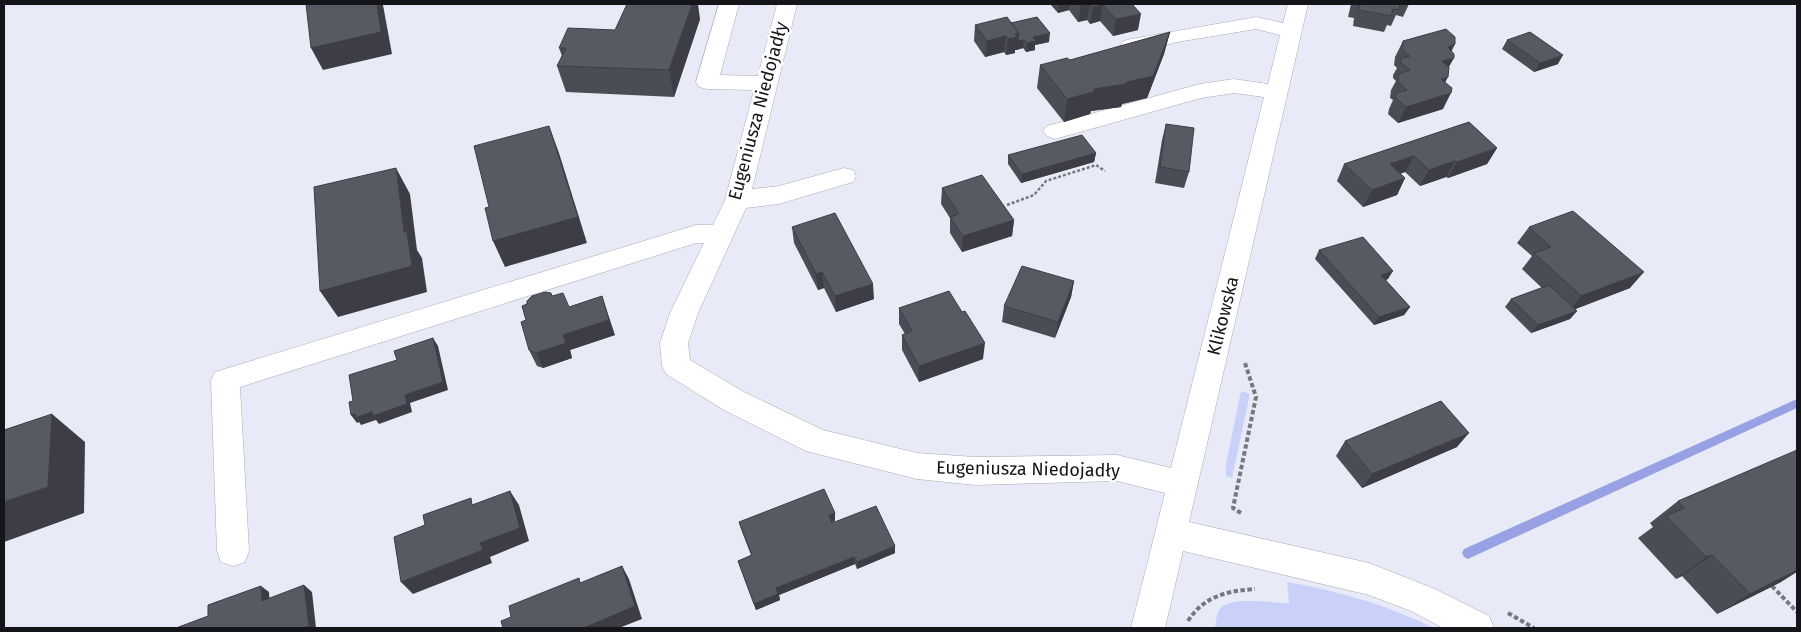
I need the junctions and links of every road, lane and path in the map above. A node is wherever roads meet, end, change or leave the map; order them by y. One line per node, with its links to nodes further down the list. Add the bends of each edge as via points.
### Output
1 (728, 4): 6 (street, via 707,82)
2 (787, 4): 6 (street, Eugeniusza Niedojadły)
3 (1298, 4): 4 (street, Klikowska)
4 (1291, 31): 5 (street, via 1256,23); 7 (street, Klikowska)
5 (1113, 50)
6 (767, 83): 11 (street, Eugeniusza Niedojadły)
7 (1276, 92): 8 (street, via 1234,86 1200,91); 14 (street, Klikowska)
8 (1055, 131)
9 (1105, 172): 12 (path, via 1096,165 1046,181 1034,195)
10 (844, 176): 11 (street, via 779,195)
11 (737, 200): 13 (street, Eugeniusza Niedojadły)
12 (1006, 205)
13 (720, 234): 14 (street, Eugeniusza Niedojadły, via 674,343 676,366 734,401 817,442 917,466 975,470 1117,468); 16 (street, via 687,236 225,380)
14 (1182, 484): 15 (street, Klikowska)
15 (1171, 533): 20 (street, Klikowska); 22 (street, via 1369,579 1423,600)
16 (233, 551)
17 (1772, 586): 19 (path)
18 (1262, 589): 21 (path, via 1216,594 1197,607)
19 (1797, 612)
20 (1148, 628)
21 (1184, 628)
22 (1477, 628)

